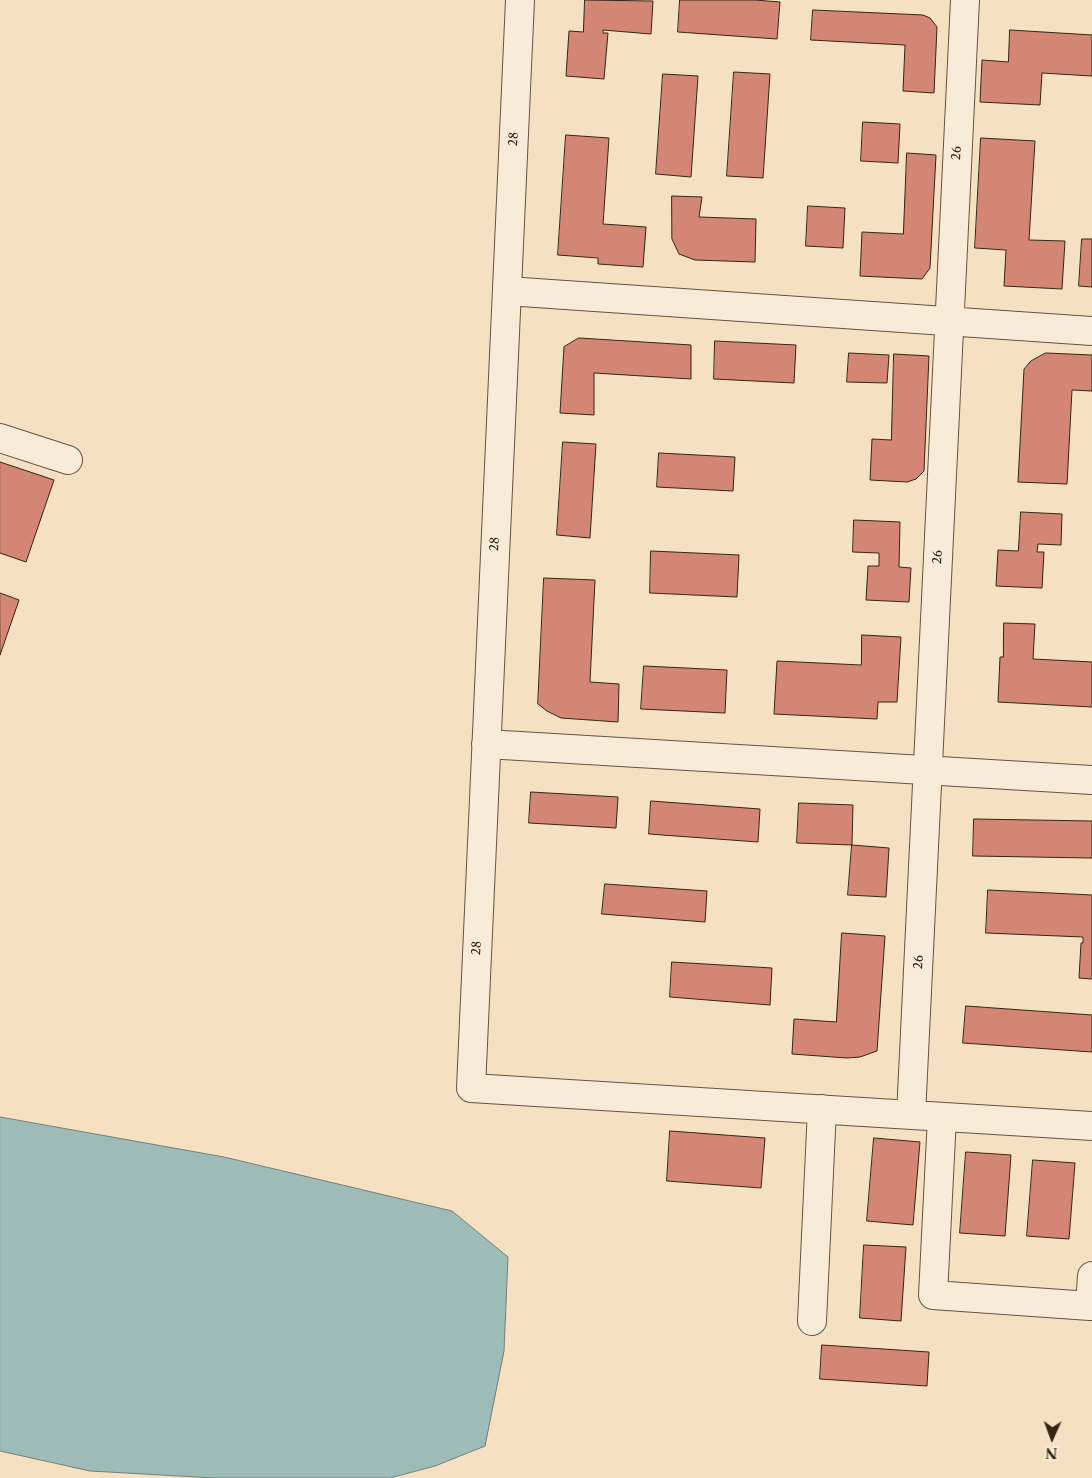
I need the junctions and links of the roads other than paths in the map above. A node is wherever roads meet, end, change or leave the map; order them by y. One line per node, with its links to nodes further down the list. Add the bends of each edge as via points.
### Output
1 (520, 0): 3 (street, 28)
2 (965, 0): 4 (street, 26)
3 (507, 291): 4 (street); 8 (street, 28)
4 (949, 321): 5 (street); 9 (street, 26)
5 (1092, 331)
6 (0, 438): 7 (street)
7 (68, 460)
8 (486, 744): 9 (street); 11 (street, 28, via 471,1088)
9 (928, 770): 10 (street); 12 (street, 26)
10 (1092, 780)
11 (822, 1109): 12 (street); 16 (street)
12 (911, 1115): 13 (street)
13 (942, 1117): 14 (street); 15 (street, via 933,1296 1090,1306)
14 (1092, 1126)
15 (1092, 1276)
16 (812, 1321)

